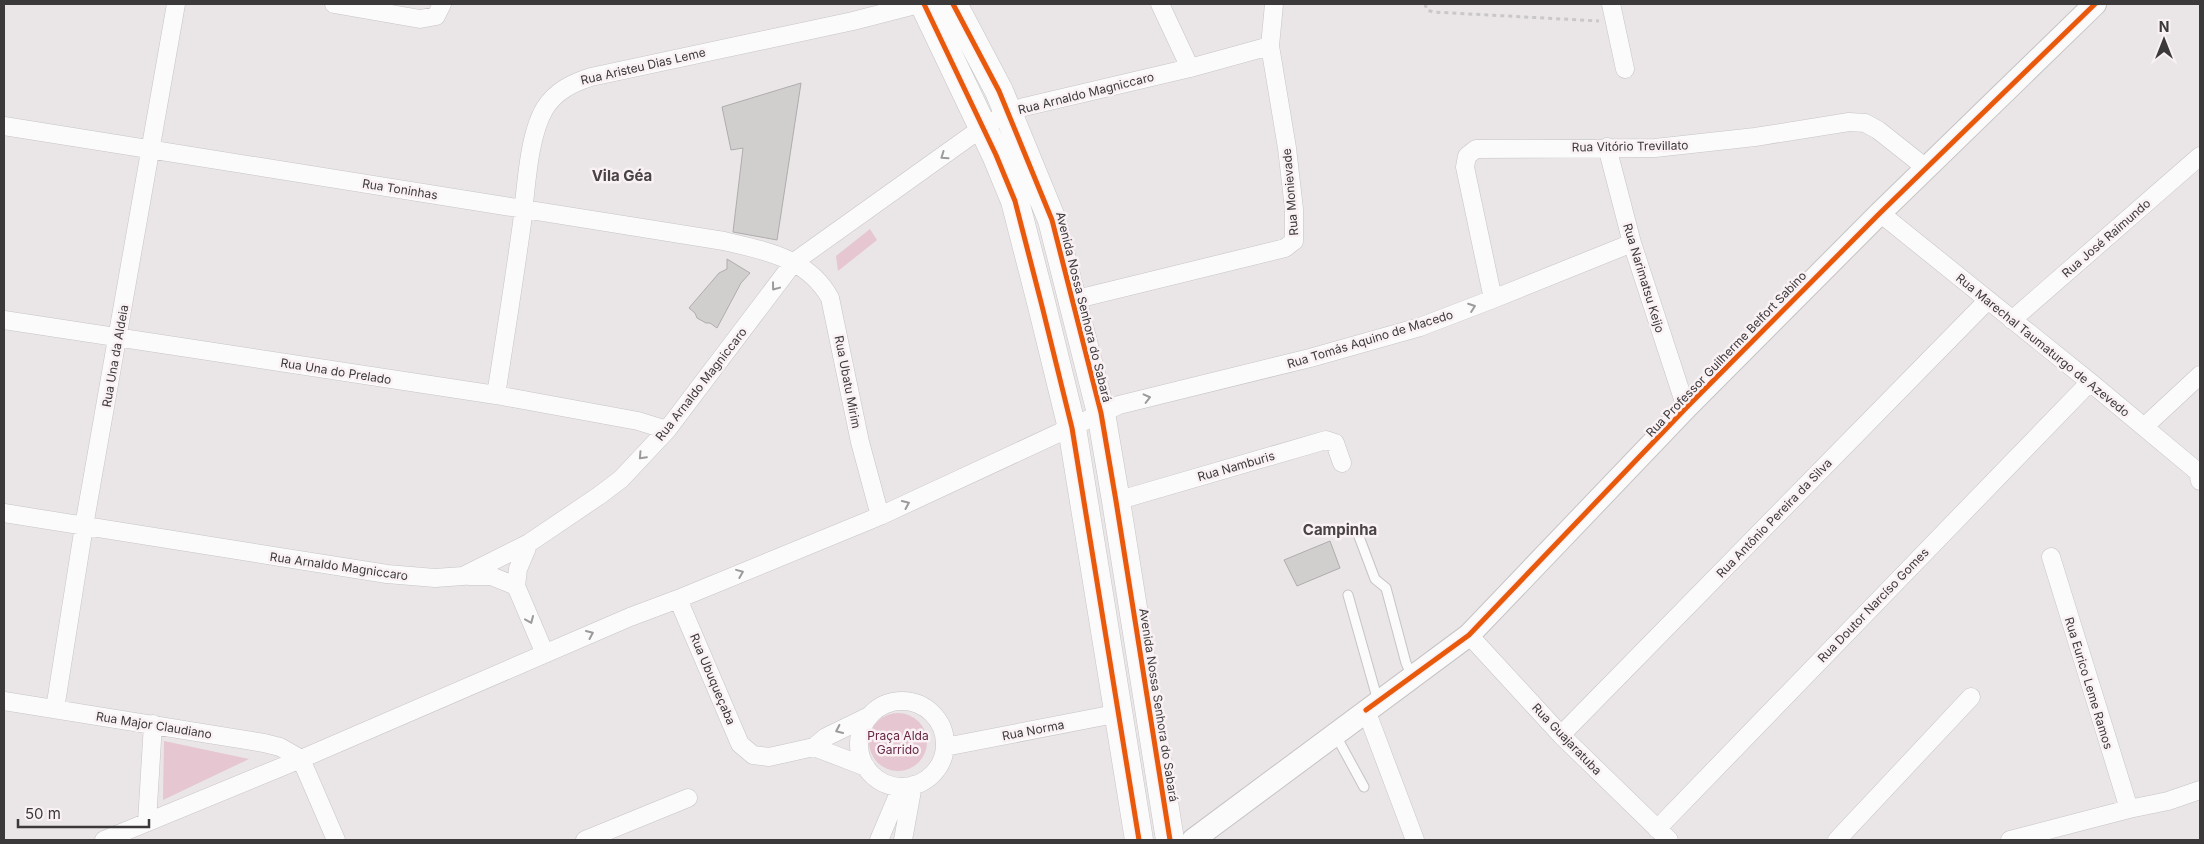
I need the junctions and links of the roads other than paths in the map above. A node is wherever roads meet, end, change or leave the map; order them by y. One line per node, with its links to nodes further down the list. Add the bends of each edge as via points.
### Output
1 (176, 4): 18 (street, Rua Una da Aldeia)
2 (334, 4): 10 (street, via 420,20)
3 (919, 4): 21 (street, Rua Aristeu Dias Leme, via 570,84 550,101 539,121)
4 (924, 4): 16 (main road)
5 (953, 4): 14 (main road, Avenida Nossa Senhora do Sabará)
6 (1160, 4): 12 (street)
7 (1274, 4): 11 (street, Rua Monievade)
8 (1611, 4): 13 (street)
9 (2094, 4): 20 (street, Rua Professor Guilherme Belfort Sabino)
10 (439, 10)
11 (1270, 46): 12 (street, Rua Arnaldo Magniccaro); 26 (street, Rua Monievade, via 1287,148 1294,241 1285,248)
12 (1190, 68): 14 (street, Rua Arnaldo Magniccaro)
13 (1626, 69)
14 (1009, 112): 16 (street, Rua Arnaldo Magniccaro); 26 (main road, Avenida Nossa Senhora do Sabará, via 1052,220)
15 (4, 126): 18 (street, Rua Toninhas)
16 (983, 128): 24 (street, Rua Arnaldo Magniccaro, one-way to 24); 37 (main road, via 1015,201)
17 (1607, 147): 20 (street, Rua Vitório Trevillato, via 1655,148 1700,144 1821,126 1865,123); 23 (street, Rua Narimatsu Keijo); 25 (street, Rua Vitório Trevillato, via 1476,149 1467,156 1466,167)
18 (149, 149): 21 (street, Rua Toninhas); 30 (street, Rua Una da Aldeia)
19 (2200, 156): 29 (street, Rua José Raimundo)
20 (1926, 168): 22 (street, Rua Professor Guilherme Belfort Sabino)
21 (524, 208): 24 (street, Rua Toninhas, via 724,241 771,252); 33 (street, Rua Aristeu Dias Leme)
22 (1880, 213): 27 (street, Rua Marechal Taumaturgo de Azevedo); 34 (street, Rua Professor Guilherme Belfort Sabino)
23 (1632, 243): 25 (street, Rua Tomás Aquino de Macedo); 34 (street, Rua Narimatsu Keijo)
24 (794, 262): 38 (street, Rua Arnaldo Magniccaro, one-way to 38); 43 (street, Rua Ubatu Mirim, via 822,283 830,298 860,442)
25 (1493, 299): 35 (street, Rua Tomás Aquino de Macedo, one-way to 25, via 1119,405 1420,327)
26 (1073, 300): 35 (main road, Avenida Nossa Senhora do Sabará)
27 (1987, 301): 29 (street, Rua Marechal Taumaturgo de Azevedo); 63 (street, Rua Antônio Pereira da Silva)
28 (4, 320): 30 (street, Rua Una do Prelado)
29 (2012, 320): 32 (street, Rua Marechal Taumaturgo de Azevedo)
30 (118, 338): 33 (street, Rua Una do Prelado); 44 (street, Rua Una da Aldeia)
31 (2200, 375): 36 (street)
32 (2090, 382): 36 (street, Rua Marechal Taumaturgo de Azevedo); 74 (street, Rua Doutor Narcíso Gomes)
33 (496, 396): 38 (street, Rua Una do Prelado, via 638,421)
34 (1686, 408): 52 (street, Rua Professor Guilherme Belfort Sabino)
35 (1101, 413): 37 (street, Rua Tomás Aquino de Macedo); 41 (main road, Avenida Nossa Senhora do Sabará)
36 (2144, 427): 40 (street, Rua Marechal Taumaturgo de Azevedo)
37 (1072, 428): 43 (street, Rua Tomás Aquino de Macedo, one-way to 37); 59 (main road)
38 (667, 430): 46 (street, Rua Arnaldo Magniccaro, one-way to 46, via 621,479)
39 (1342, 463): 41 (street, Rua Namburis, via 1335,443 1326,440)
40 (2199, 475)
41 (1116, 500): 81 (main road, Avenida Nossa Senhora do Sabará)
42 (4, 513): 44 (street, Rua Arnaldo Magniccaro)
43 (880, 516): 51 (street, Rua Tomás Aquino de Macedo, one-way to 43)
44 (84, 526): 48 (street, Rua Arnaldo Magniccaro, via 387,574 435,578); 58 (street, Rua Una da Aldeia)
45 (1358, 534): 54 (lane, via 1375,579 1386,588)
46 (530, 543): 48 (street, Rua Arnaldo Magniccaro); 49 (street, via 518,570)
47 (2050, 557): 72 (street, Rua Eurico Leme Ramos)
48 (463, 576): 49 (street, via 485,574)
49 (516, 586): 53 (street, one-way to 53)
50 (1348, 595): 57 (lane)
51 (678, 599): 53 (street, Rua Tomás Aquino de Macedo, one-way to 51); 64 (street, Rua Ubuqueçaba, via 740,744 753,755 769,757)
52 (1470, 635): 54 (street, Rua Professor Guilherme Belfort Sabino); 63 (street, Rua Guajaratuba)
53 (545, 654): 66 (street, Rua Tomás Aquino de Macedo)
54 (1412, 676): 57 (street, Rua Professor Guilherme Belfort Sabino)
55 (1971, 697): 84 (street)
56 (4, 701): 58 (street, Rua Major Claudiano)
57 (1372, 706): 62 (street, Rua Professor Guilherme Belfort Sabino); 83 (street)
58 (55, 709): 61 (street, Rua Major Claudiano)
59 (1120, 713): 65 (street, Rua Norma); 80 (main road)
60 (867, 718): 64 (street, one-way to 64, via 826,737); 65 (street, via 881,706 895,701 923,706 942,726); 67 (street, via 859,736)
61 (152, 724): 66 (street, Rua Major Claudiano, via 264,743 280,747); 73 (street)
62 (1335, 734): 69 (lane); 82 (street, Rua Professor Guilherme Belfort Sabino)
63 (1561, 735): 74 (street, Rua Guajaratuba)
64 (814, 747): 67 (street)
65 (945, 747): 68 (street, via 940,764 933,773 924,781)
66 (301, 759): 73 (street, Rua Tomás Aquino de Macedo); 76 (street)
67 (866, 767): 68 (street, via 881,781)
68 (907, 786): 78 (street); 79 (street)
69 (1364, 787)
70 (2200, 790): 72 (street)
71 (688, 798): 77 (street)
72 (2129, 809): 85 (street)
73 (147, 822): 75 (street, Rua Tomás Aquino de Macedo)
74 (1663, 835)
75 (104, 840)
76 (336, 840)
77 (585, 840)
78 (878, 840)
79 (903, 840)
80 (1139, 840)
81 (1170, 840)
82 (1193, 840)
83 (1415, 840)
84 (1837, 840)
85 (2010, 840)

